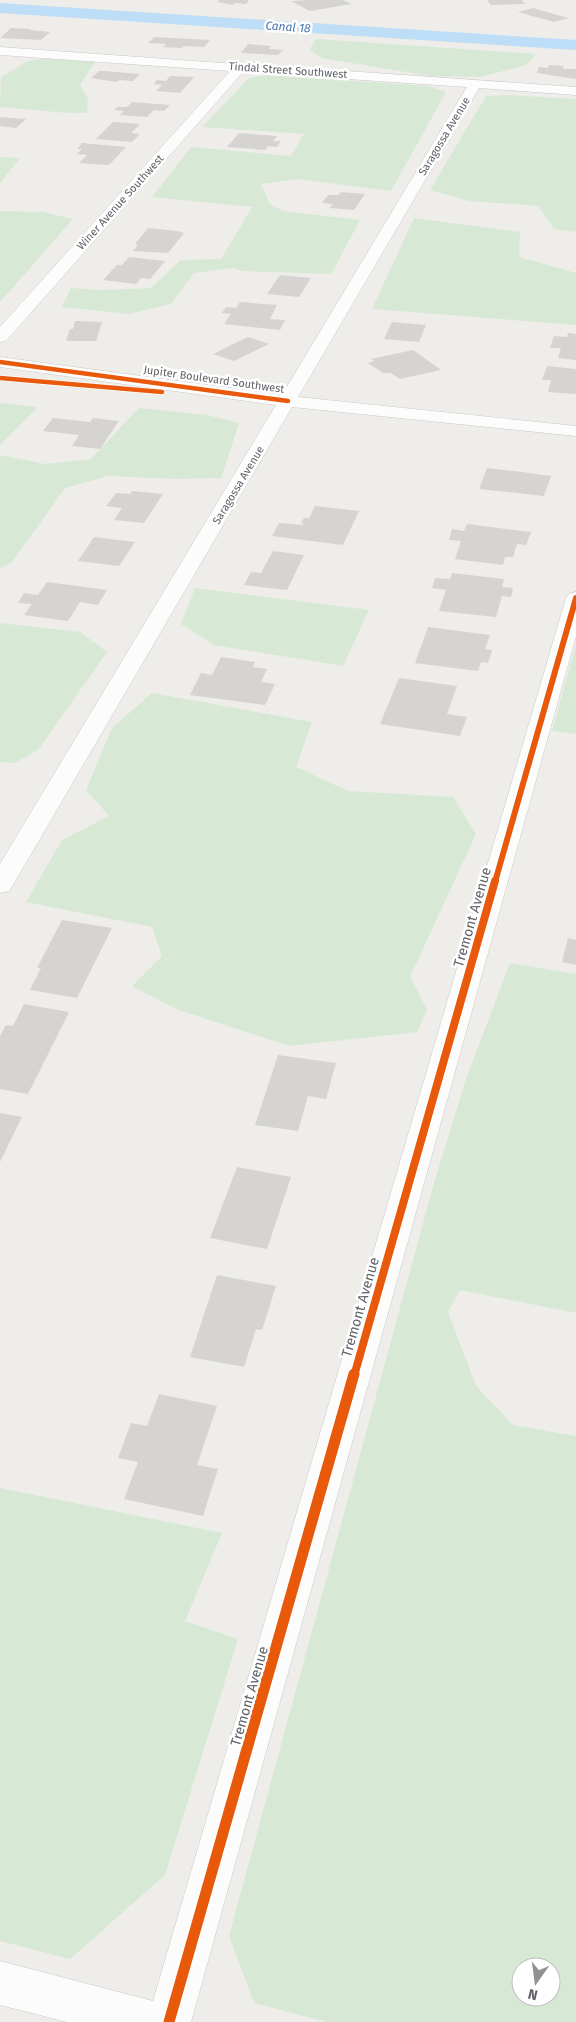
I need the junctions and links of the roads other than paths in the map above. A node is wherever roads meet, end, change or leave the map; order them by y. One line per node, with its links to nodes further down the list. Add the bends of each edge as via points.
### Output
1 (3, 56): 2 (street, Tindal Street Southwest, via 18,52)
2 (241, 66): 3 (street, Tindal Street Southwest); 5 (street, Winer Avenue Southwest)
3 (475, 84): 4 (street, Tindal Street Southwest); 8 (street, Saragossa Avenue)
4 (576, 91)
5 (0, 337)
6 (0, 362): 8 (street, Jupiter Boulevard Southwest)
7 (0, 378): 8 (street, Jupiter Boulevard Southwest)
8 (288, 401): 9 (street, Jupiter Boulevard Southwest); 11 (street, Saragossa Avenue)
9 (576, 431)
10 (576, 598): 14 (street, Tremont Avenue)
11 (0, 886)
12 (0, 1983): 13 (street)
13 (150, 2022)
14 (168, 2022)

